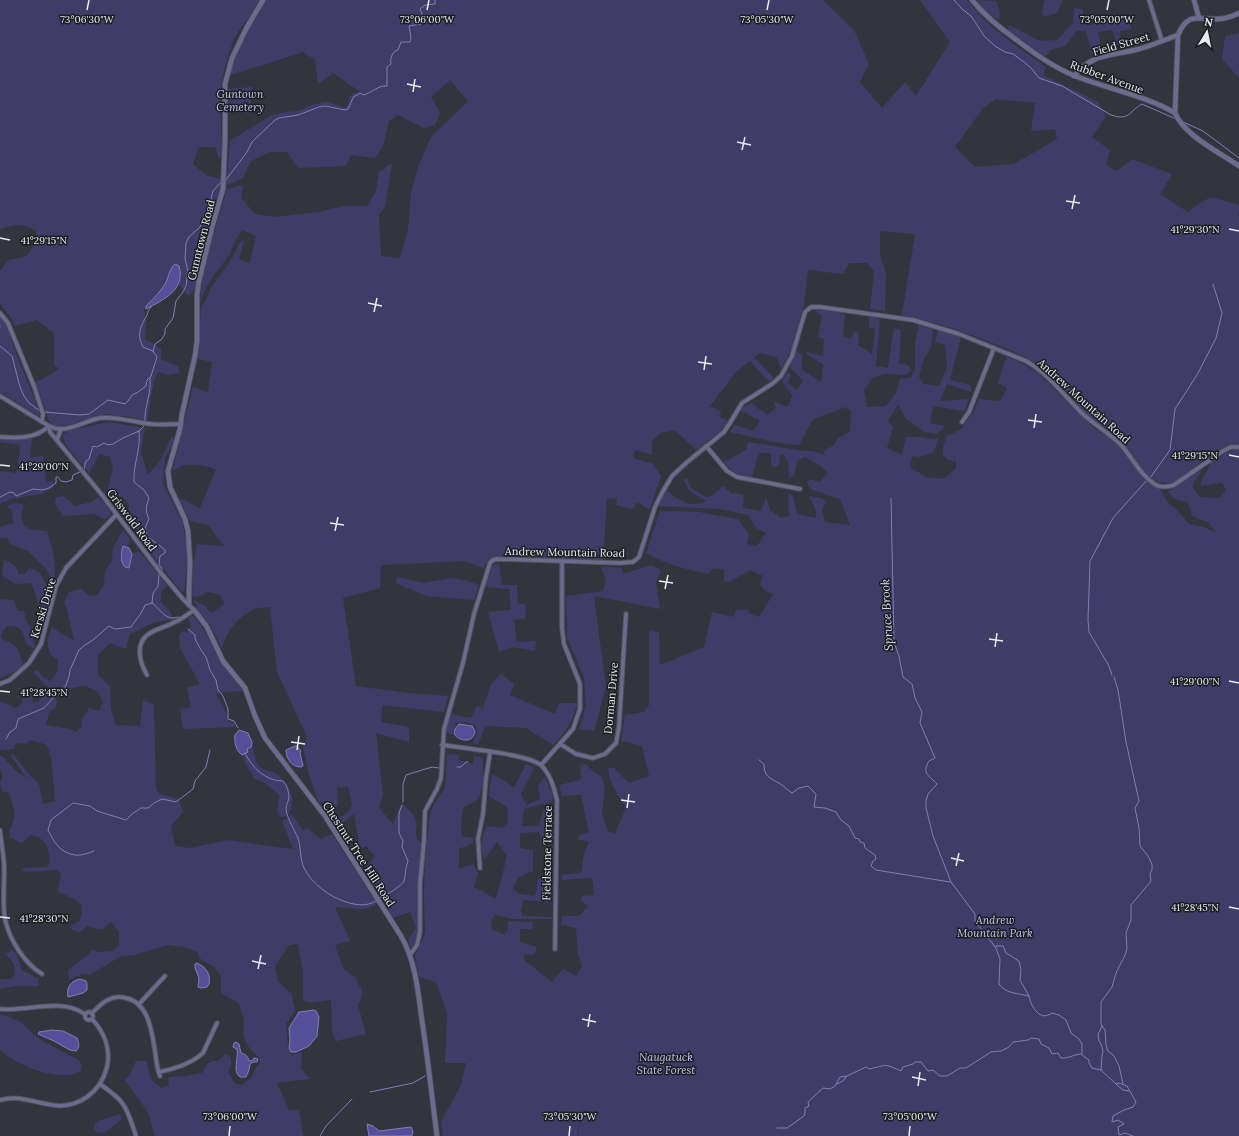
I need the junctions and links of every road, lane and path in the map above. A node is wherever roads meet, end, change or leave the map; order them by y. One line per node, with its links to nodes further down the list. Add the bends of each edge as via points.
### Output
1 (263, 0): 17 (street, Gunntown Road, via 232,58 225,84 224,178 199,281 196,348)
2 (972, 0): 9 (street, Rubber Avenue, via 1001,28 1046,63)
3 (1149, 0): 8 (street)
4 (1194, 0): 6 (street)
5 (1239, 13): 6 (street, via 1219,19)
6 (1199, 18): 7 (street, Field Street, via 1186,23)
7 (1178, 35): 8 (street, Field Street); 10 (street)
8 (1162, 41): 9 (street, Field Street, via 1136,50 1103,56 1083,65)
9 (1074, 76): 10 (street, Rubber Avenue, via 1160,105)
10 (1176, 114): 11 (street, Rubber Avenue, via 1192,134)
11 (1239, 166)
12 (0, 313): 15 (street, via 8,323 34,386 43,414)
13 (994, 348): 16 (street, via 969,412); 22 (street, Andrew Mountain Road, via 913,320 820,306 811,307 804,314 792,356 783,373 772,384 742,403 726,429); 23 (street, Andrew Mountain Road, via 1040,371 1084,415 1121,445 1141,471 1158,486 1174,485 1223,451)
14 (0, 396): 15 (street)
15 (42, 422): 18 (street)
16 (962, 422)
17 (181, 424): 19 (street, via 160,425 103,418); 27 (street, Gunntown Road, via 169,464 168,477 188,531)
18 (48, 426): 19 (street); 20 (street, via 29,437); 21 (street, Griswold Road)
19 (61, 429): 21 (street)
20 (0, 437)
21 (57, 440): 25 (street, Griswold Road)
22 (706, 446): 24 (street, via 727,471 737,477); 26 (street, Andrew Mountain Road, via 675,473 663,490 652,513 642,552 637,559 630,563)
23 (1239, 447)
24 (800, 489)
25 (116, 516): 27 (street, Griswold Road); 31 (street, Kerski Drive, via 66,568 56,586 41,644 29,663 10,680)
26 (562, 561): 32 (street, via 562,628 564,644 580,684 580,709 573,730); 33 (street, Andrew Mountain Road, via 497,559 490,563 474,614)
27 (190, 605): 28 (street, Griswold Road)
28 (194, 610): 30 (street, via 176,622 152,631 144,638 139,655); 39 (street, Chestnut Tree Hill Road, via 207,627 223,661 245,688 265,738 325,816 401,936)
29 (626, 614): 32 (street, Dorman Drive, via 616,743 606,754 593,758 576,754)
30 (146, 675)
31 (0, 684)
32 (560, 744): 35 (street)
33 (442, 745): 34 (street); 39 (street, Andrew Mountain Road, via 441,778 424,814 420,872 420,932 417,945)
34 (490, 753): 35 (street, via 520,756); 37 (street, via 478,839)
35 (541, 765): 38 (street, Fieldstone Terrace, via 552,781 557,800)
36 (0, 830): 40 (street, via 7,927 33,969)
37 (480, 868)
38 (555, 949)
39 (410, 955): 51 (street, Chestnut Tree Hill Road, via 428,1055)
40 (42, 974)
41 (164, 976): 42 (street)
42 (139, 1004): 44 (street, via 129,998 117,997 108,999); 47 (street, via 148,1019 160,1074 199,1057)
43 (0, 1009): 45 (street, via 64,1006)
44 (92, 1013): 45 (street); 46 (street)
45 (85, 1014): 46 (street, via 86,1019)
46 (92, 1019): 48 (street, via 106,1040 108,1053 107,1068)
47 (217, 1023)
48 (100, 1084): 49 (street, via 89,1095 69,1105 51,1106 13,1098); 50 (street, via 124,1104)
49 (0, 1100)
50 (136, 1136)
51 (437, 1136)

